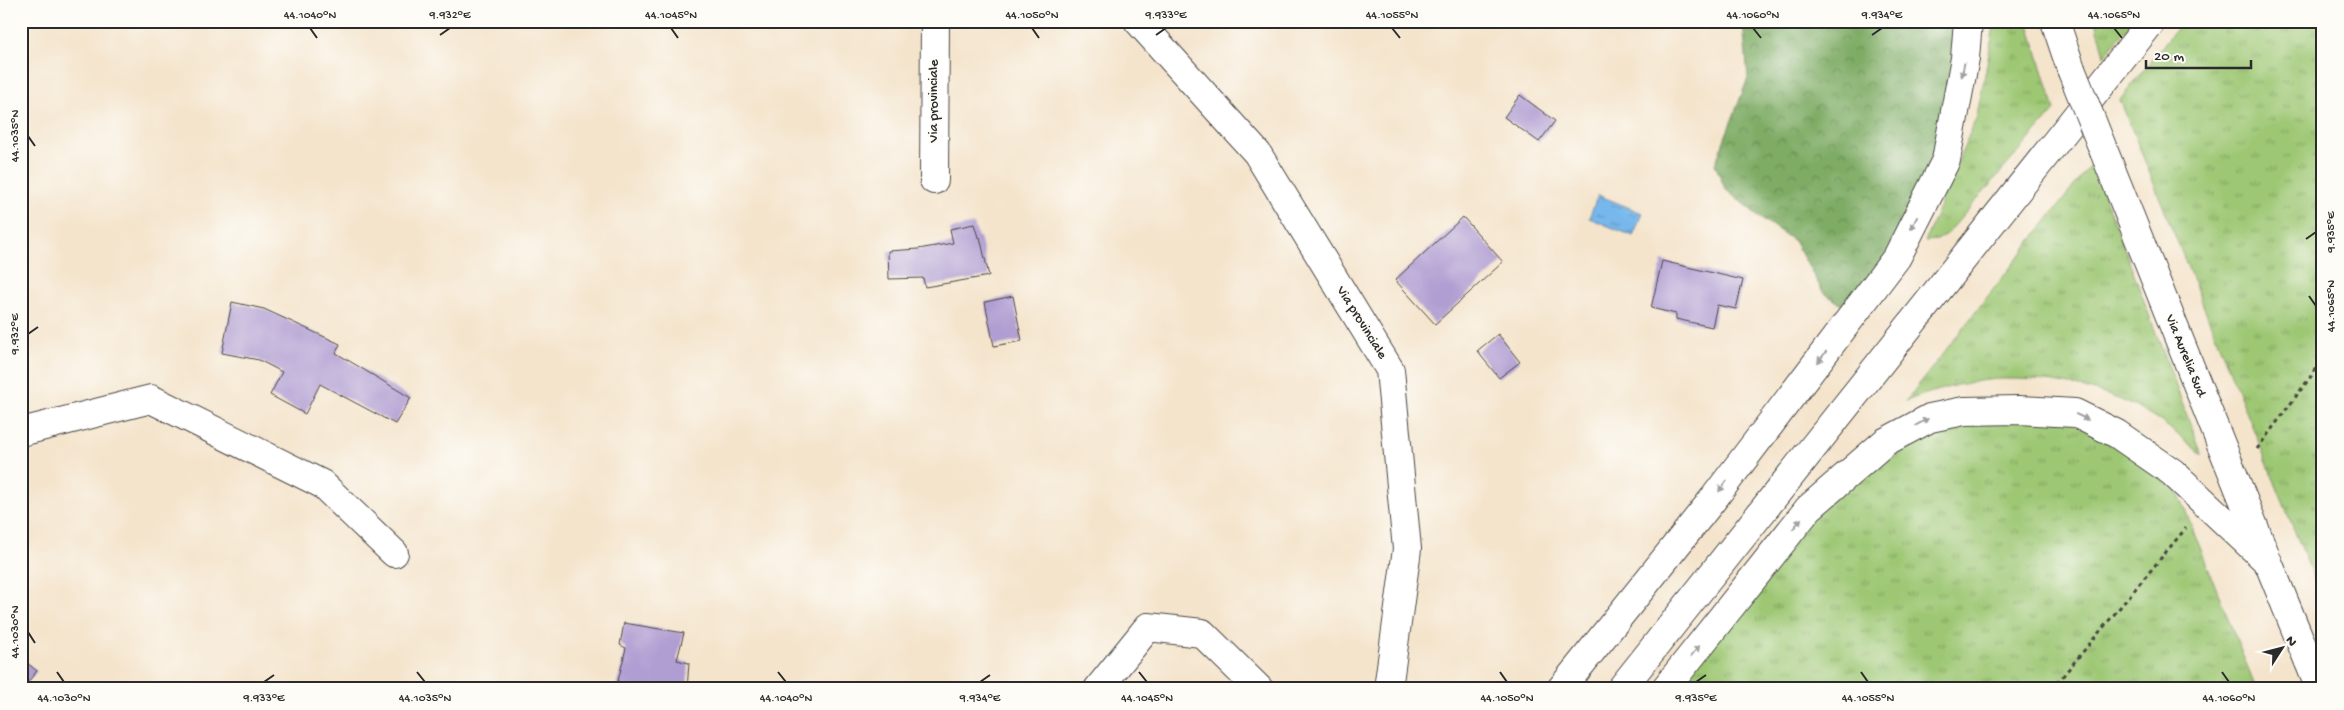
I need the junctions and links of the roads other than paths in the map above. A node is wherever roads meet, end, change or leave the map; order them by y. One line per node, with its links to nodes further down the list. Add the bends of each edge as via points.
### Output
1 (935, 21): 6 (main road, Via provinciale)
2 (1138, 21): 12 (main road, Via provinciale, via 1257,154 1390,370 1408,549)
3 (1968, 21): 13 (main road, one-way to 13, via 1965,58 1946,160 1897,257 1714,498)
4 (2055, 21): 9 (main road, Via Aurelia Sud, bridge, via 2070,69)
5 (2152, 21): 14 (main road)
6 (934, 180)
7 (21, 432): 8 (main road, via 151,399 322,484)
8 (394, 553)
9 (2268, 562): 15 (main road, one-way to 9, bridge, via 1809,508 1885,442 1930,418 1964,412 2019,410 2075,413 2117,434 2172,472); 16 (main road, Via Aurelia Sud)
10 (1098, 689): 11 (main road, via 1148,627 1202,633)
11 (1259, 689)
12 (1388, 689)
13 (1561, 689)
14 (1621, 689)
15 (1665, 689)
16 (2320, 689)

